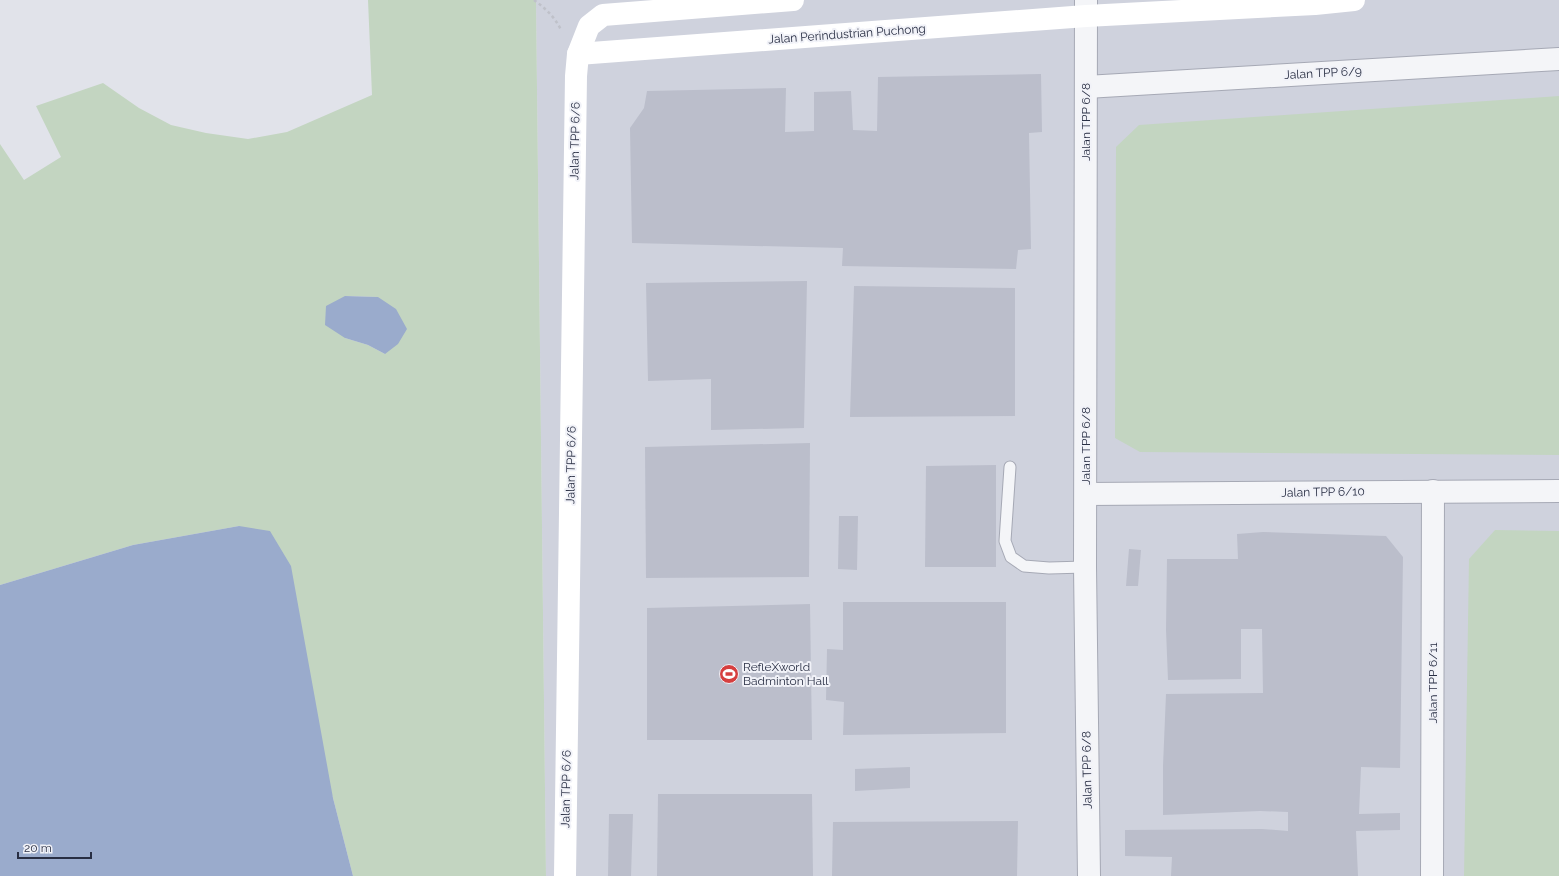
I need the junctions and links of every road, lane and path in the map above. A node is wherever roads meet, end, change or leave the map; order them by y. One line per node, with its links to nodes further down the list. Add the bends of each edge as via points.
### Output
1 (793, 0): 4 (street, via 603,15 589,26)
2 (1354, 0): 3 (street, Jalan Perindustrian Puchong, via 1307,4)
3 (1086, 8): 4 (street, Jalan Perindustrian Puchong); 6 (street, Jalan TPP 6/8)
4 (578, 54): 12 (street, Jalan TPP 6/6)
5 (1559, 58): 6 (street, Jalan TPP 6/9)
6 (1086, 87): 10 (street, Jalan TPP 6/8)
7 (1010, 467): 11 (lane, via 1005,541 1011,557 1024,566)
8 (1559, 490): 9 (street, Jalan TPP 6/10)
9 (1433, 491): 10 (street, Jalan TPP 6/10); 14 (street, Jalan TPP 6/11)
10 (1086, 494): 11 (street, Jalan TPP 6/8)
11 (1085, 567): 13 (street, Jalan TPP 6/8)
12 (565, 876)
13 (1088, 876)
14 (1432, 876)

